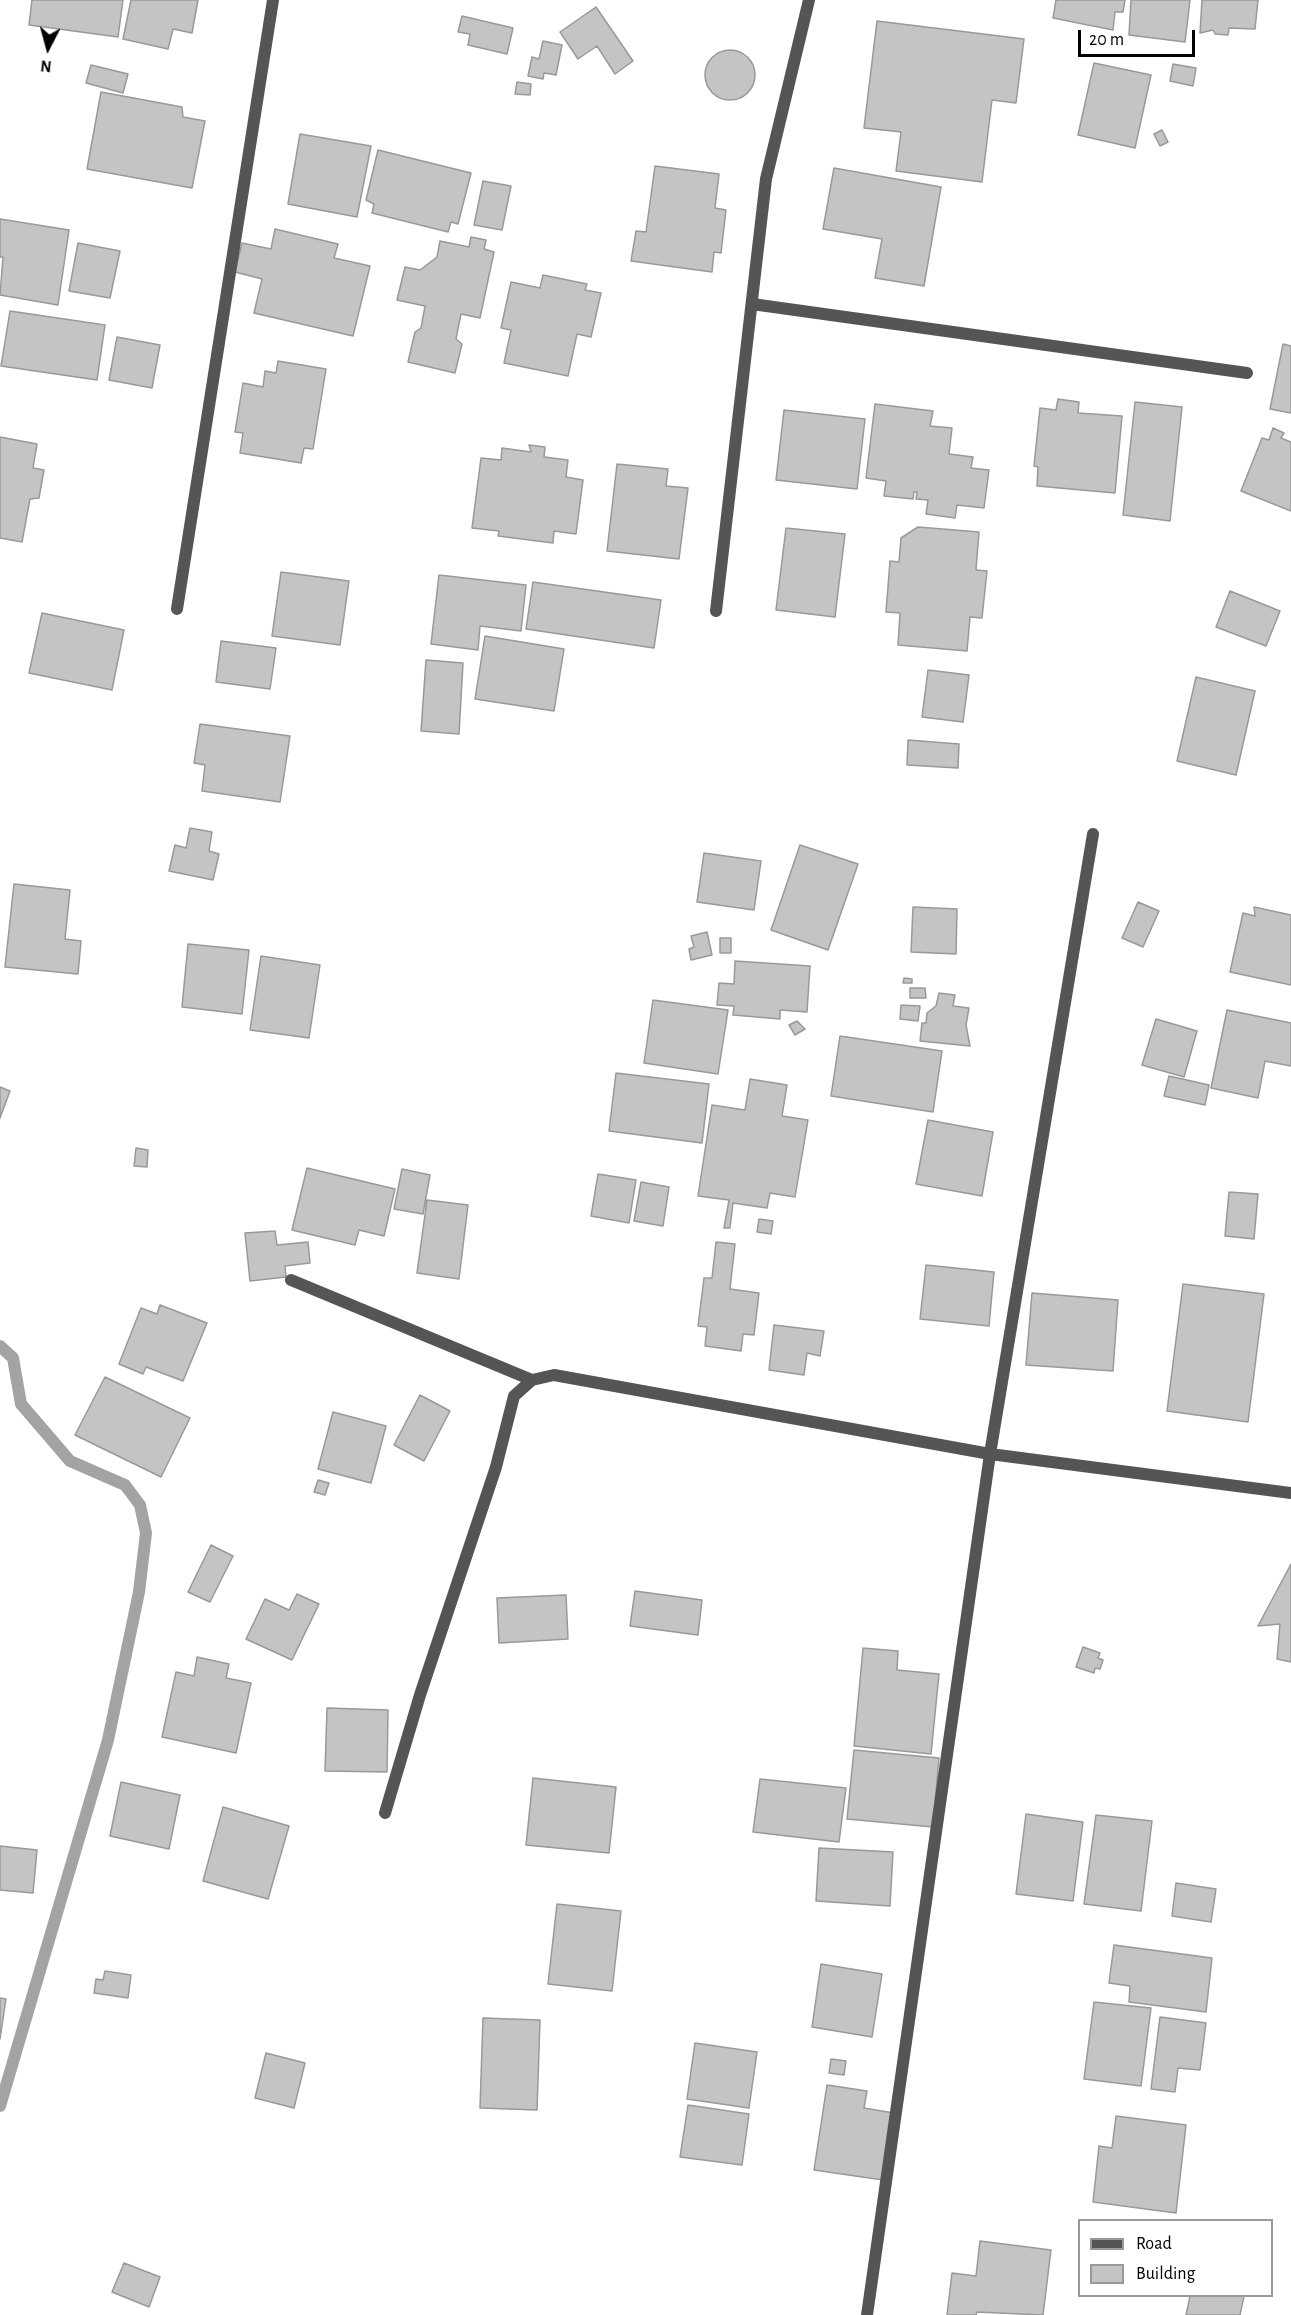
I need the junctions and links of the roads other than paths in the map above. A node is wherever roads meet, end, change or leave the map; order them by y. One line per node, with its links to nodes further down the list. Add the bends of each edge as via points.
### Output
1 (273, 0): 5 (street)
2 (809, 0): 3 (street, via 766,179)
3 (752, 304): 4 (street); 6 (street)
4 (1247, 373)
5 (177, 609)
6 (716, 611)
7 (1093, 834): 10 (street)
8 (291, 1280): 9 (street)
9 (532, 1380): 10 (street, via 554,1375); 12 (street, via 514,1396 496,1467 420,1695)
10 (990, 1454): 11 (street); 13 (street)
11 (1291, 1493)
12 (386, 1813)
13 (867, 2315)

